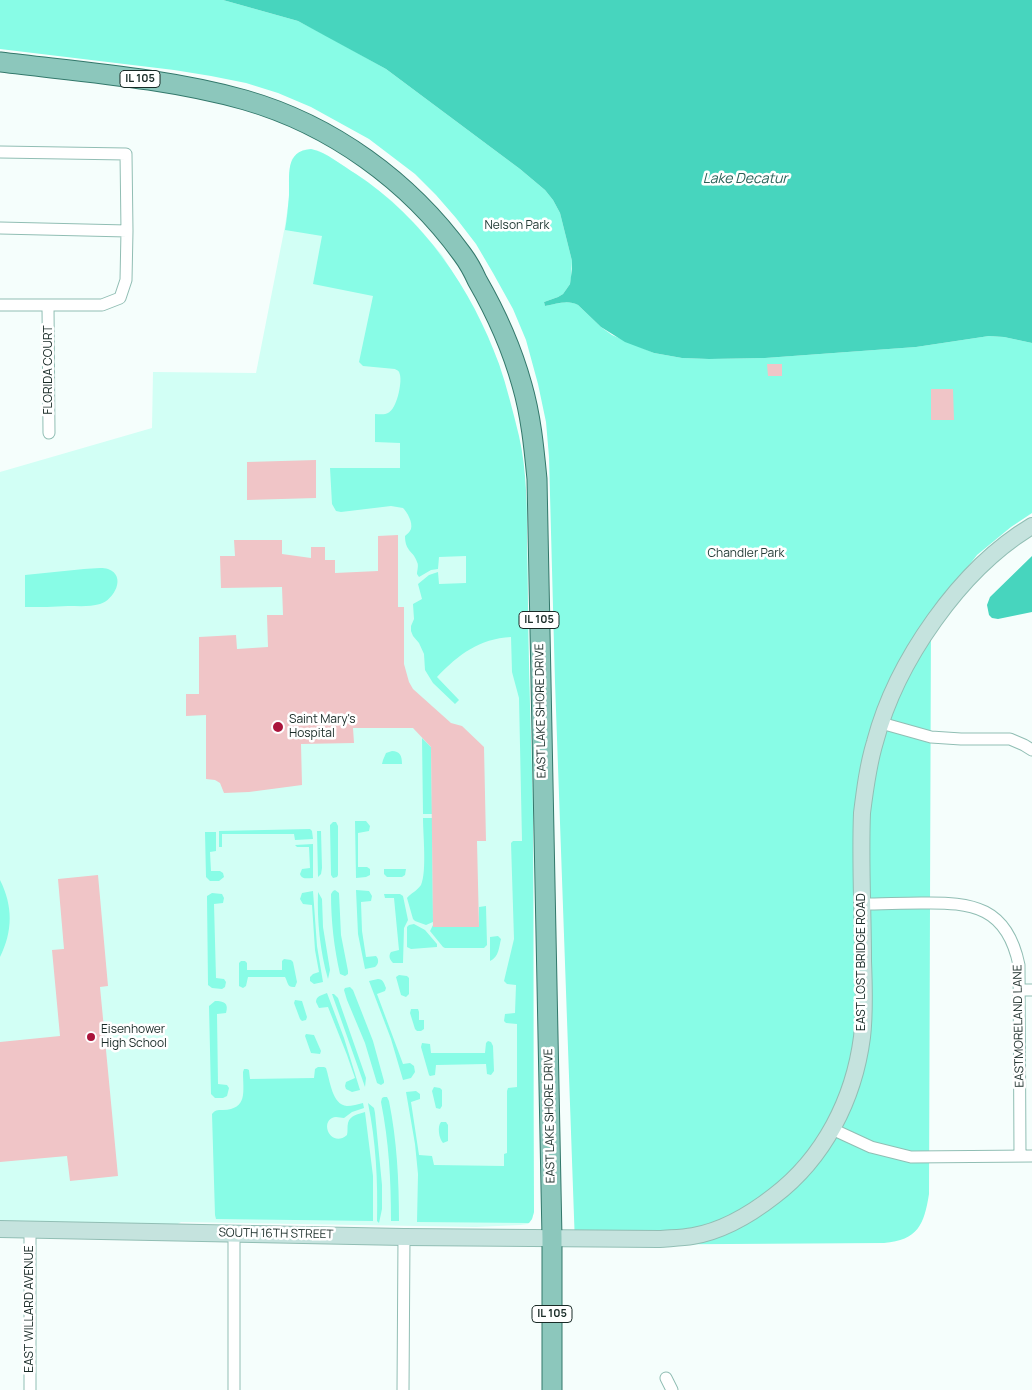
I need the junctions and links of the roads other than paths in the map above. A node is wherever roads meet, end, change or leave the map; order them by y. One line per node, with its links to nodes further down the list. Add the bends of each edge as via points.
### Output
1 (0, 62): 20 (main road, EAST LAKE SHORE DRIVE / IL 105, via 197,89 245,100 316,128 362,155 432,216 463,255 490,302 522,385 533,434 537,480)
2 (0, 152): 4 (street, via 126,154)
3 (0, 228): 4 (street)
4 (127, 231): 6 (street, via 126,280 120,298 102,305)
5 (0, 305): 6 (street)
6 (48, 306): 7 (street, FLORIDA COURT)
7 (49, 433)
8 (1032, 526): 9 (street, EAST LOST BRIDGE ROAD, via 970,576 943,609 906,666)
9 (881, 723): 10 (street, via 931,737 1010,739); 11 (street, EAST LOST BRIDGE ROAD, via 869,765 862,813)
10 (1032, 750)
11 (862, 904): 12 (street, EASTMORELAND LANE, via 955,903 970,905 993,916 1002,924 1016,950); 14 (street, EAST LOST BRIDGE ROAD, via 862,1036 851,1086)
12 (1019, 990): 13 (street); 15 (street, EASTMORELAND LANE)
13 (1032, 990)
14 (832, 1129): 15 (street, via 871,1147 911,1157); 20 (street, EAST LOST BRIDGE ROAD, via 808,1163 780,1191 749,1213 713,1231 678,1238)
15 (1026, 1156)
16 (0, 1229): 17 (street, SOUTH 16TH STREET)
17 (30, 1229): 18 (street, SOUTH 16TH STREET); 22 (street, EAST WILLARD AVENUE)
18 (234, 1234): 19 (street, SOUTH 16TH STREET); 23 (street)
19 (404, 1237): 20 (street, SOUTH 16TH STREET); 24 (street)
20 (552, 1238): 25 (main road, EAST LAKE SHORE DRIVE / IL 105)
21 (666, 1378): 26 (street)
22 (30, 1390)
23 (234, 1390)
24 (403, 1390)
25 (552, 1390)
26 (672, 1390)

